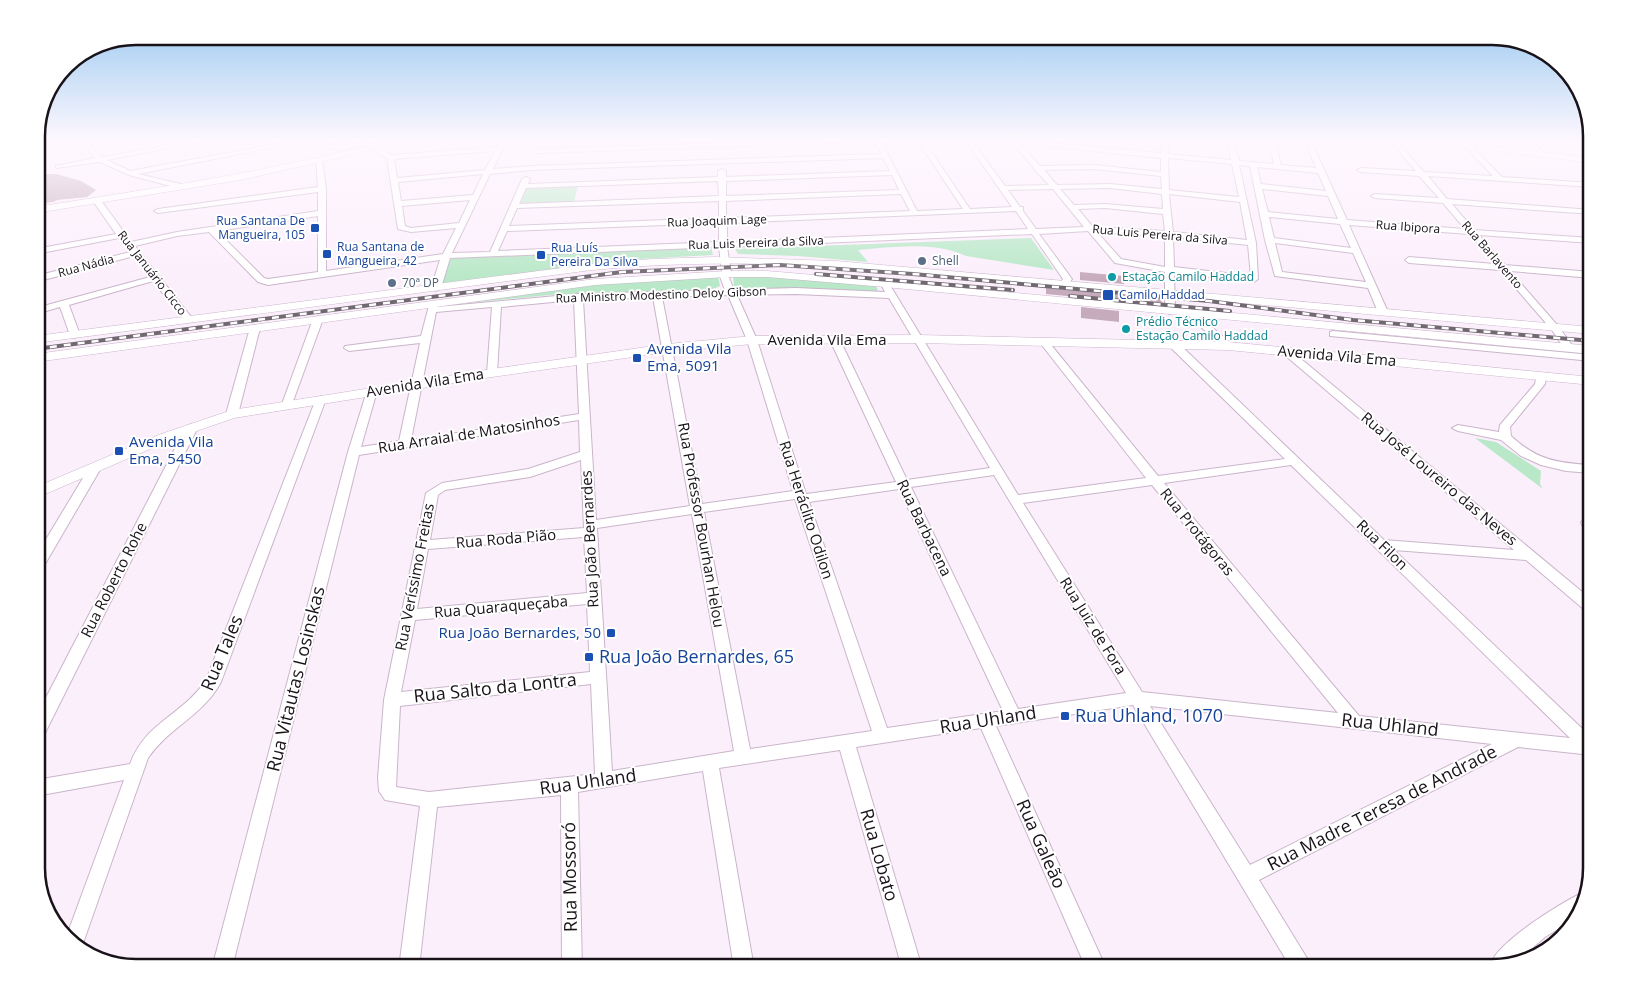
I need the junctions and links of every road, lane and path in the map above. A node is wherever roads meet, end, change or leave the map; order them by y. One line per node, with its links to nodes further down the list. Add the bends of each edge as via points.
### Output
1 (159, 188): 20 (street)
2 (178, 188): 20 (main road)
3 (395, 188): 30 (street)
4 (479, 188): 25 (street)
5 (522, 188): 31 (street)
6 (722, 188): 26 (street, Rua Heráclito Odilon)
7 (902, 188): 21 (street)
8 (952, 188): 37 (street)
9 (1004, 188): 10 (street); 34 (street)
10 (1008, 188)
11 (1054, 188): 32 (street)
12 (1127, 188): 22 (street)
13 (1165, 188): 22 (street)
14 (1240, 188): 27 (street)
15 (1258, 188): 41 (street)
16 (1274, 188): 23 (street)
17 (1329, 188): 23 (street)
18 (1434, 188): 29 (street, Rua Barlavento)
19 (322, 189): 35 (street); 39 (street)
20 (156, 192): 28 (main road)
21 (904, 192): 26 (street); 40 (street)
22 (1165, 192): 27 (street); 38 (street)
23 (1332, 194): 43 (street)
24 (1375, 196): 29 (street)
25 (475, 197): 30 (street); 44 (street)
26 (722, 198): 31 (street); 42 (street, Rua Heráclito Odilon)
27 (1243, 200): 54 (street)
28 (97, 201): 33 (main road); 51 (street, Rua Januário Cicco)
29 (1445, 201): 36 (street); 49 (street, Rua Barlavento)
30 (398, 204): 44 (street, via 404,229)
31 (514, 206): 45 (street)
32 (1070, 206): 38 (street); 47 (street)
33 (45, 209)
34 (1020, 210): 37 (street, Rua Joaquim Lage); 48 (street)
35 (158, 211)
36 (1583, 211)
37 (968, 212): 40 (street, Rua Joaquim Lage)
38 (1166, 212): 50 (street)
39 (322, 213): 46 (street); 68 (street)
40 (915, 214): 42 (street, Rua Joaquim Lage)
41 (1265, 214): 43 (street, Rua Ibipora); 52 (street)
42 (722, 220): 45 (street, Rua Joaquim Lage); 55 (street, Rua Heráclito Odilon)
43 (1344, 222): 49 (street, Rua Ibipora); 58 (street)
44 (462, 225): 61 (street)
45 (505, 228): 60 (street)
46 (211, 229): 56 (street); 68 (street, Rua Luis Pereira da Silva, via 261,280 268,282)
47 (1089, 229): 48 (street, Rua Luis Pereira da Silva); 50 (street, Rua Luis Pereira da Silva); 67 (street, via 1120,262)
48 (1036, 231): 55 (street, Rua Luis Pereira da Silva); 76 (street, via 1068,279)
49 (1472, 232): 53 (street, Rua Ibipora); 66 (street, Rua Barlavento)
50 (1169, 234): 54 (street, Rua Luis Pereira da Silva); 67 (street)
51 (121, 235): 56 (street, Rua Januário Cicco); 57 (street)
52 (1269, 240): 58 (street); 77 (street, via 1278,274)
53 (1583, 240)
54 (1252, 243): 67 (street, via 1254,279)
55 (724, 244): 60 (street, Rua Luis Pereira da Silva); 62 (street, Rua Heráclito Odilon)
56 (130, 245): 59 (street, Rua Januário Cicco)
57 (45, 250)
58 (1356, 251): 77 (street)
59 (136, 253): 71 (street, Rua Nádia); 72 (street, Rua Januário Cicco)
60 (493, 254): 61 (street, Rua Luis Pereira da Silva)
61 (447, 256): 68 (street, Rua Luis Pereira da Silva); 82 (street)
62 (724, 258): 63 (main road); 64 (main road); 73 (street, Rua Heráclito Odilon)
63 (754, 259): 69 (main road, via 744,267); 76 (main road)
64 (665, 260): 74 (main road, via 695,263 700,267 692,272); 82 (main road, via 592,267)
65 (1409, 260): 66 (street)
66 (1503, 268): 70 (street); 94 (street, Rua Barlavento)
67 (1169, 269): 79 (street)
68 (322, 274)
69 (750, 274): 73 (main road); 75 (main road)
70 (1583, 274)
71 (45, 277)
72 (156, 278): 84 (street); 92 (street, Rua Januário Cicco)
73 (727, 280): 74 (main road); 78 (street, Rua Ministro Modestino Deloy Gibson); 80 (street, Rua Ministro Modestino Deloy Gibson, via 796,291); 101 (street, Rua Heráclito Odilon)
74 (595, 282): 82 (main road)
75 (885, 284): 80 (street, Rua Juiz de Fora); 87 (main road)
76 (1064, 284): 79 (main road)
77 (1372, 286): 88 (street)
78 (657, 294): 81 (street, Rua Ministro Modestino Deloy Gibson); 107 (street, Rua Professor Bourhan Helou)
79 (1171, 294): 83 (main road); 87 (street)
80 (892, 295): 100 (street, Rua Juiz de Fora)
81 (578, 297): 85 (street, Rua Ministro Modestino Deloy Gibson); 113 (street, Rua João Bernardes)
82 (436, 300): 85 (street, Rua Ministro Modestino Deloy Gibson); 90 (main road); 92 (main road); 99 (street)
83 (1270, 302): 88 (main road); 91 (main road, via 1274,314)
84 (64, 304): 86 (street); 96 (street)
85 (497, 304): 114 (street)
86 (45, 309)
87 (1170, 311): 89 (main road)
88 (1383, 312): 94 (main road)
89 (1191, 313): 91 (main road); 105 (street)
90 (318, 319): 93 (main road); 120 (street)
91 (1258, 319): 108 (main road)
92 (189, 320): 96 (main road)
93 (255, 328): 111 (main road); 121 (street)
94 (1555, 328): 95 (main road); 108 (street, Rua Barlavento)
95 (1583, 330)
96 (76, 334): 98 (main road)
97 (1333, 334): 112 (street)
98 (45, 339)
99 (425, 339): 106 (street); 117 (street)
100 (918, 339): 102 (main road, Avenida Vila Ema); 103 (main road, Avenida Vila Ema); 132 (street, Rua Juiz de Fora)
101 (752, 340): 102 (main road, Avenida Vila Ema); 107 (main road, Avenida Vila Ema); 138 (street, Rua Heráclito Odilon)
102 (835, 340): 135 (street, Rua Barbacena)
103 (1044, 342): 104 (main road, Avenida Vila Ema); 134 (street, Rua Protágoras)
104 (1172, 343): 105 (main road, Avenida Vila Ema); 129 (street, Rua Filon)
105 (1228, 346): 110 (main road, Avenida Vila Ema)
106 (350, 348)
107 (668, 348): 113 (main road, Avenida Vila Ema); 140 (street, Rua Professor Bourhan Helou)
108 (1569, 348): 109 (main road)
109 (1583, 349)
110 (1285, 351): 115 (main road, Avenida Vila Ema); 145 (street, Rua José Loureiro das Neves)
111 (45, 357)
112 (1583, 357)
113 (583, 360): 114 (main road, Avenida Vila Ema); 122 (street, Rua João Bernardes)
114 (492, 373): 117 (main road, Avenida Vila Ema)
115 (1541, 376): 116 (main road, Avenida Vila Ema); 125 (street, via 1540,384 1504,427)
116 (1583, 380)
117 (416, 384): 118 (main road, Avenida Vila Ema); 126 (street)
118 (372, 391): 119 (main road, Avenida Vila Ema); 127 (street, Rua Vitautas Losinskas)
119 (321, 399): 120 (main road, Avenida Vila Ema); 163 (street, Rua Tales, via 213,682 202,699 151,740 141,754)
120 (287, 404): 121 (main road, Avenida Vila Ema)
121 (232, 414): 123 (main road, Avenida Vila Ema)
122 (585, 416): 126 (street, Rua Arraial de Matosinhos); 128 (street, Rua João Bernardes)
123 (192, 426): 130 (main road, Avenida Vila Ema); 152 (street, Rua Roberto Rohe)
124 (1458, 428): 125 (street)
125 (1505, 437): 131 (street, via 1529,457 1555,467)
126 (404, 444): 127 (street, Rua Arraial de Matosinhos)
127 (354, 452): 173 (street, Rua Vitautas Losinskas)
128 (586, 454): 141 (street, Rua João Bernardes); 143 (street, Rua Veríssimo Freitas, via 530,473 438,488 430,496)
129 (1296, 461): 134 (street); 142 (street, Rua Filon)
130 (95, 468): 133 (main road, Avenida Vila Ema); 144 (street)
131 (1583, 469)
132 (997, 470): 135 (street, Rua Roda Pião); 139 (street, Rua Juiz de Fora)
133 (79, 476): 136 (main road, Avenida Vila Ema); 137 (main road, Avenida Vila Ema)
134 (1156, 482): 139 (street); 154 (street, Rua Protágoras)
135 (902, 484): 138 (street, Rua Roda Pião); 153 (street, Rua Barbacena)
136 (45, 489)
137 (45, 494)
138 (801, 497): 140 (street, Rua Roda Pião); 156 (street, Rua Heráclito Odilon)
139 (1015, 500): 150 (street, Rua Juiz de Fora)
140 (698, 509): 141 (street, Rua Roda Pião); 161 (street, Rua Professor Bourhan Helou)
141 (590, 529): 143 (street, Rua Roda Pião); 146 (street, Rua João Bernardes)
142 (1380, 544): 145 (street); 158 (street, Rua Filon)
143 (422, 545): 148 (street, Rua Veríssimo Freitas)
144 (45, 553)
145 (1530, 556): 147 (street, Rua José Loureiro das Neves)
146 (593, 598): 148 (street, Rua Quaraqueçaba); 149 (street, Rua João Bernardes)
147 (1583, 600)
148 (408, 616): 151 (street, Rua Veríssimo Freitas)
149 (598, 677): 151 (street, Rua Salto da Lontra); 164 (street, Rua João Bernardes)
150 (1138, 698): 153 (street, Rua Uhland); 154 (street, Rua Uhland); 169 (street, Rua Juiz de Fora)
151 (392, 700): 167 (street, Rua Veríssimo Freitas)
152 (45, 716)
153 (1013, 716): 155 (street, Rua Uhland)
154 (1353, 720): 157 (street, Rua Uhland)
155 (986, 721): 156 (street, Rua Uhland); 178 (street, Rua Galeão)
156 (882, 737): 159 (street, Rua Uhland)
157 (1518, 739): 160 (street, Rua Uhland); 169 (street, Rua Madre Teresa de Andrade)
158 (1583, 740)
159 (846, 742): 161 (street, Rua Uhland); 177 (street, Rua Lobato)
160 (1583, 747)
161 (743, 757): 162 (street, Rua Uhland)
162 (710, 762): 164 (street, Rua Uhland); 176 (street)
163 (136, 770): 165 (street); 171 (street, Rua Tales)
164 (604, 781): 166 (street, Rua Uhland)
165 (45, 786)
166 (569, 786): 168 (street, Rua Uhland); 175 (street, Rua Mossoró)
167 (388, 791): 168 (street, Rua Uhland, via 396,796)
168 (429, 800): 174 (street)
169 (1247, 876): 179 (street, Rua Juiz de Fora)
170 (1574, 908): 172 (street, via 1536,930)
171 (76, 936)
172 (1506, 958)
173 (224, 959)
174 (410, 959)
175 (572, 959)
176 (743, 959)
177 (909, 959)
178 (1092, 959)
179 (1298, 959)

